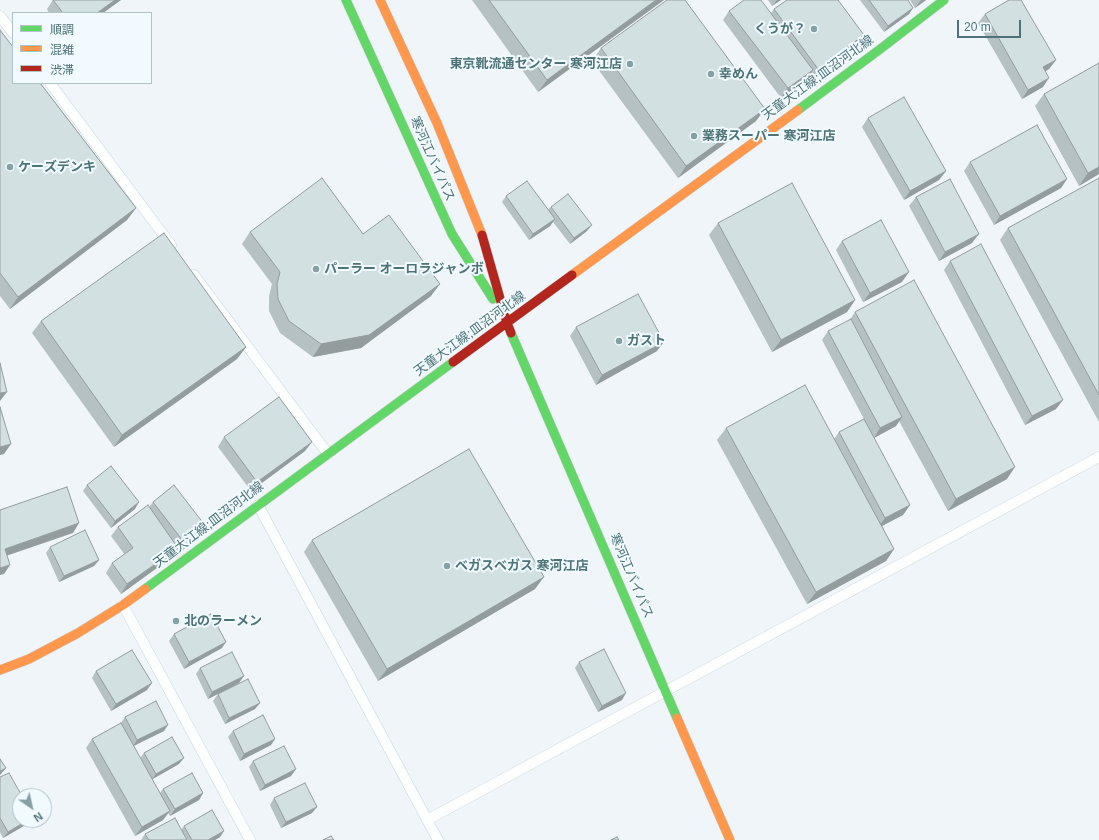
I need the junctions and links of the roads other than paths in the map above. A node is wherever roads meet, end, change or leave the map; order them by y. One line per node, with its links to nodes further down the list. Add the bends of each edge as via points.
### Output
1 (346, 0): 9 (main road, 寒河江バイパス, via 452,234)
2 (380, 0): 9 (main road, 寒河江バイパス, via 437,123 480,228)
3 (944, 0): 9 (main road, 天童大江線;皿沼河北線)
4 (0, 16): 5 (lane)
5 (12, 32)
6 (51, 84): 7 (lane)
7 (179, 256)
8 (189, 268): 10 (lane)
9 (507, 322): 10 (main road, 天童大江線;皿沼河北線); 15 (main road, 寒河江バイパス)
10 (328, 454): 12 (main road, 天童大江線;皿沼河北線)
11 (1099, 457): 15 (lane)
12 (258, 505): 13 (main road, 天童大江線;皿沼河北線); 16 (lane)
13 (123, 605): 14 (main road, 天童大江線;皿沼河北線, via 29,659); 17 (lane)
14 (0, 670)
15 (667, 690): 16 (lane); 19 (main road, 寒河江バイパス)
16 (427, 820): 18 (lane)
17 (250, 840)
18 (438, 840)
19 (730, 840)

